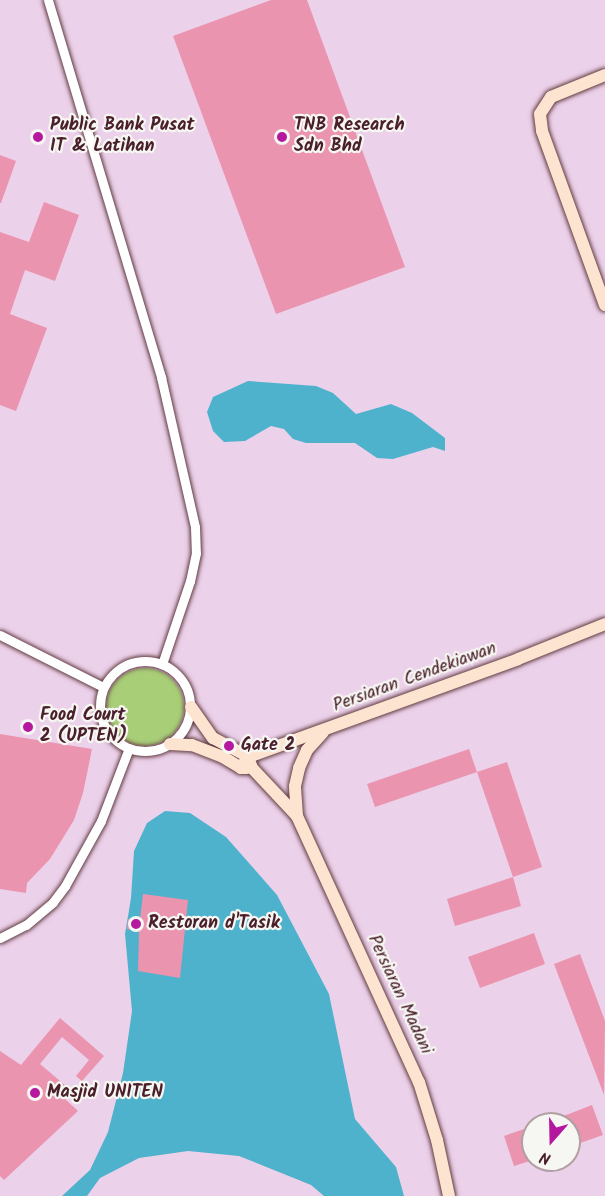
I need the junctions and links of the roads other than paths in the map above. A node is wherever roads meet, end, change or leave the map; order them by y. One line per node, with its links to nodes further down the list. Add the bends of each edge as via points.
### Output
1 (48, 0): 6 (street, via 161,376 195,527 196,553 190,581)
2 (605, 75): 3 (street, via 551,97 540,114 542,131)
3 (605, 304)
4 (605, 624): 9 (street, Persiaran Cendekiawan)
5 (0, 635): 7 (street)
6 (162, 664): 7 (street, via 147,660 124,665); 8 (street, via 181,678)
7 (103, 687): 11 (street, via 99,703 105,727 115,740)
8 (191, 707): 10 (street, via 183,732); 12 (street, via 213,738)
9 (323, 732): 12 (street, Persiaran Cendekiawan); 13 (street, via 307,750 299,768 295,786)
10 (170, 744): 11 (street, via 154,750); 12 (street, via 192,745)
11 (129, 748): 14 (street, via 102,821 64,886 53,902 26,925)
12 (247, 765): 13 (street)
13 (297, 816): 15 (street, Persiaran Madani, via 419,1082)
14 (0, 938)
15 (449, 1196)

